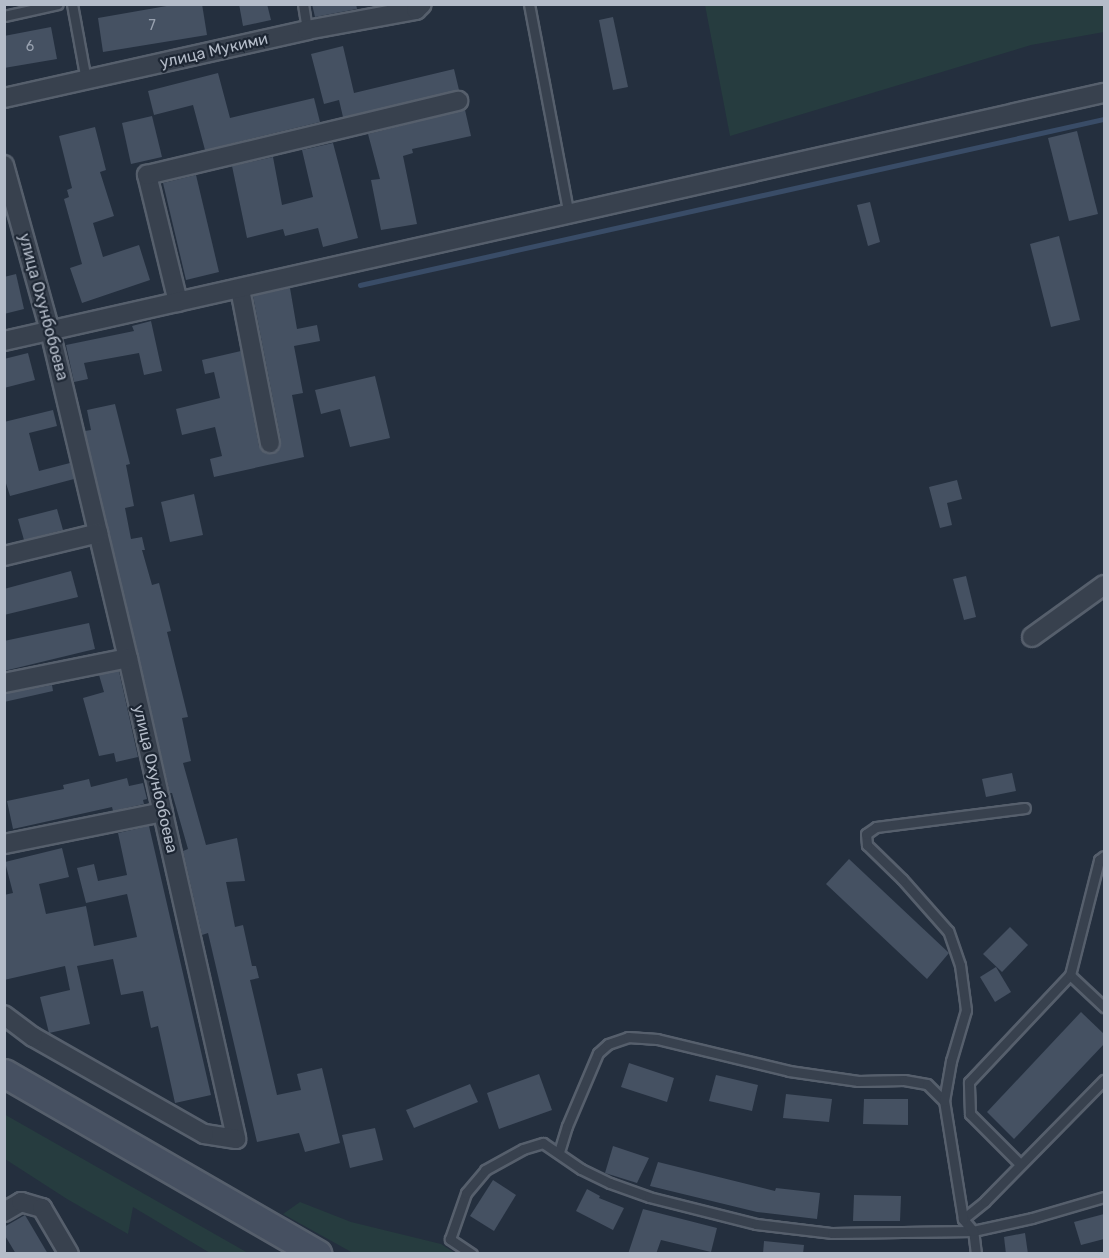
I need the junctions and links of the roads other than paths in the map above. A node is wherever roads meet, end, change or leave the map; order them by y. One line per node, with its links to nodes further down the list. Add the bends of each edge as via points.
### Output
1 (58, 4): 6 (lane)
2 (72, 4): 8 (lane)
3 (303, 4): 7 (lane)
4 (422, 4): 7 (street, улица Мукими, via 416,10)
5 (529, 4): 13 (lane)
6 (4, 16)
7 (307, 30): 8 (street, улица Мукими)
8 (86, 80): 10 (street, улица Мукими)
9 (1104, 93): 13 (street)
10 (4, 98)
11 (458, 100): 15 (street, via 147,175)
12 (4, 165): 16 (street, улица Охунбобоева)
13 (569, 215): 14 (street)
14 (240, 289): 15 (street); 18 (street)
15 (178, 302): 16 (street)
16 (50, 330): 17 (street); 19 (street, улица Охунбобоева)
17 (4, 341)
18 (270, 443)
19 (98, 532): 20 (street); 23 (street, улица Охунбобоева)
20 (4, 556)
21 (1104, 585): 22 (street)
22 (1032, 637)
23 (128, 658): 24 (street); 26 (street, улица Охунбобоева)
24 (4, 682)
25 (1025, 808): 35 (lane, via 876,827 866,834 867,845 948,931 960,965 966,1010)
26 (163, 812): 27 (street); 31 (street, улица Охунбобоева, via 236,1138 204,1134 33,1037)
27 (4, 844)
28 (1104, 855): 29 (lane, via 1099,860)
29 (1070, 975): 30 (lane); 37 (lane, via 969,1082 970,1113)
30 (1104, 1007)
31 (4, 1016)
32 (4, 1073): 44 (main road)
33 (1104, 1080): 37 (lane)
34 (4, 1094): 43 (main road)
35 (944, 1101): 36 (lane, via 927,1084 858,1081 789,1071 657,1039 628,1037 608,1044 598,1053); 40 (lane)
36 (559, 1152): 41 (lane, via 581,1170 610,1183 756,1224 832,1233); 45 (lane, via 543,1143 523,1149 485,1170 466,1193 450,1239)
37 (1020, 1164): 40 (lane)
38 (1104, 1197): 41 (lane)
39 (4, 1212): 42 (street, via 21,1202 42,1208)
40 (963, 1219): 41 (lane)
41 (973, 1231): 46 (lane)
42 (69, 1254)
43 (284, 1254)
44 (318, 1254)
45 (472, 1254)
46 (976, 1254)

